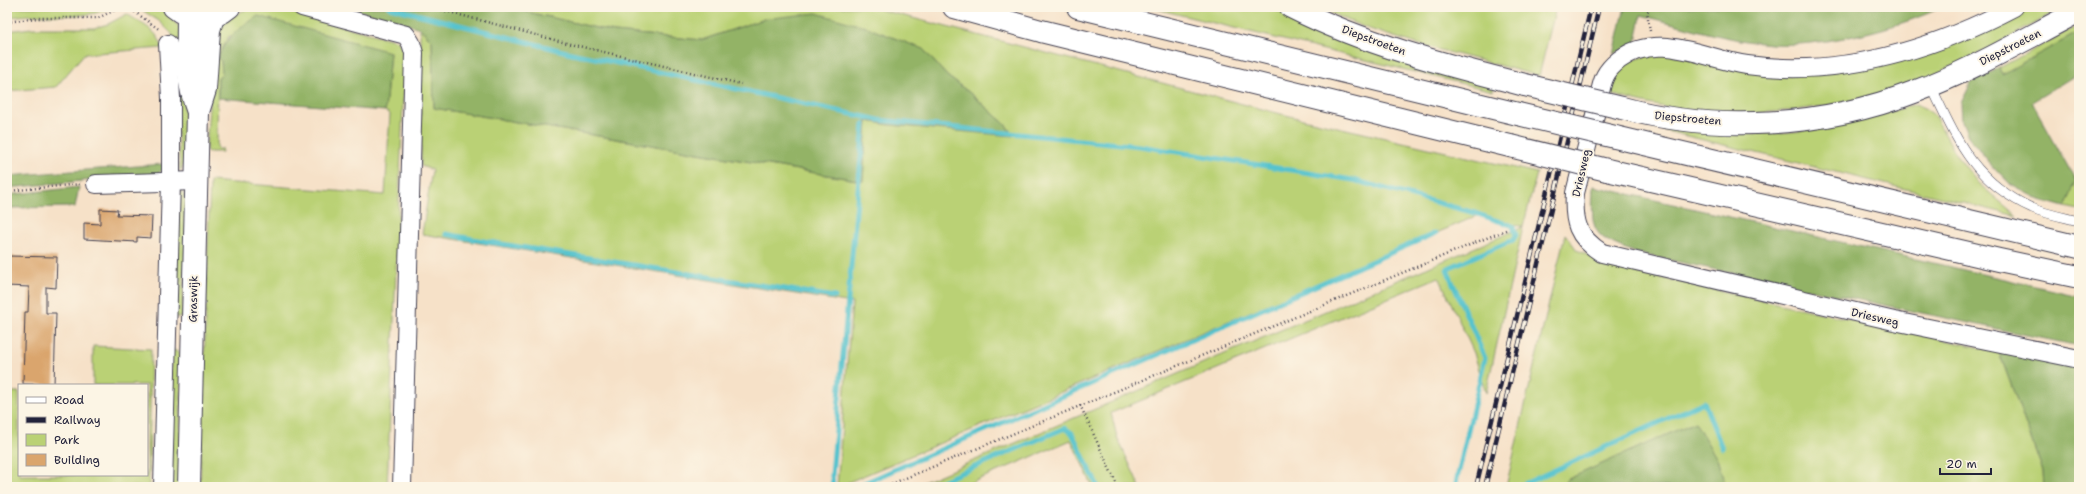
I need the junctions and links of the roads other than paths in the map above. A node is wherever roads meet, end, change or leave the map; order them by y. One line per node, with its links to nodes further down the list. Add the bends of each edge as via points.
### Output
1 (302, 7): 21 (street, via 406,35 414,52)
2 (954, 7): 17 (main road, bridge, via 1607,170)
3 (1078, 7): 16 (main road, bridge)
4 (1291, 7): 10 (main road, Diepstroeten, bridge, via 1374,41 1446,65 1641,113 1683,119 1773,122 1845,113)
5 (2014, 7): 18 (street, Driesweg, via 1932,44 1854,64 1778,69 1737,64 1670,47 1647,47 1632,52 1618,60 1605,76 1575,193 1574,207 1578,228 1583,238 1602,253 1614,257 1894,321)
6 (2079, 11): 10 (main road, Diepstroeten)
7 (181, 12): 8 (main road, via 196,18); 11 (main road, Graswijk, via 190,90)
8 (221, 12): 11 (main road, Graswijk, via 210,30 205,90)
9 (168, 44): 13 (street)
10 (1931, 86): 15 (lane, via 1963,150 1977,170 2001,190 2033,208)
11 (198, 112): 12 (main road, Graswijk)
12 (196, 181): 13 (street); 20 (main road, Graswijk)
13 (171, 182): 14 (street); 19 (street)
14 (96, 184)
15 (2079, 221)
16 (2079, 247)
17 (2079, 277)
18 (2079, 359)
19 (163, 487)
20 (189, 487)
21 (402, 487)

